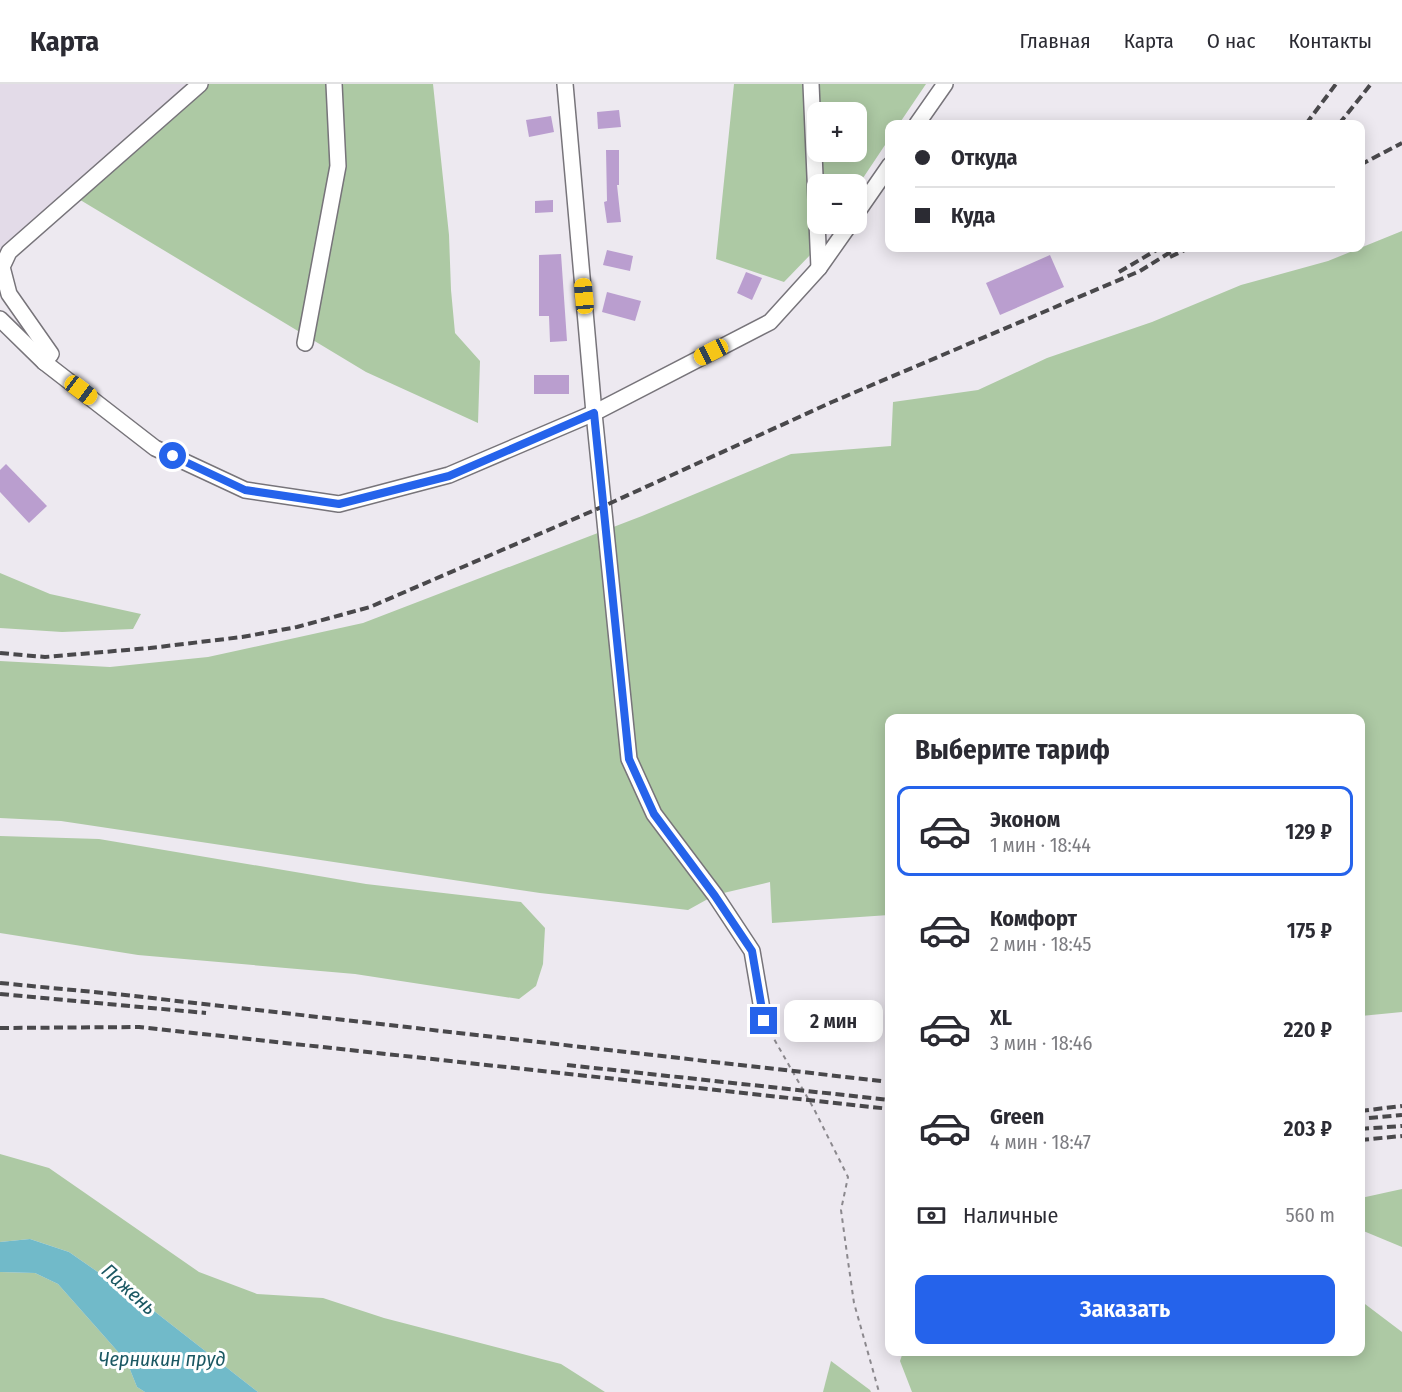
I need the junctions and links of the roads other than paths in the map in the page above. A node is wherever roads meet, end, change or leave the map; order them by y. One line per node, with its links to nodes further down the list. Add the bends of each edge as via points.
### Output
1 (200, 84): 10 (street)
2 (334, 84): 13 (street, via 338,166)
3 (565, 84): 15 (street)
4 (811, 84): 11 (street)
5 (945, 84): 6 (street)
6 (920, 120)
7 (885, 172): 8 (street)
8 (867, 198)
9 (843, 234): 11 (street)
10 (4, 256): 14 (street, via 2,267 9,294 51,354)
11 (819, 268): 15 (street, via 770,322)
12 (0, 319): 14 (street)
13 (305, 343)
14 (44, 362): 15 (street, via 155,448 245,490 339,504 449,476)
15 (594, 413): 16 (street, via 629,759 654,814 752,951)
16 (764, 1021)

